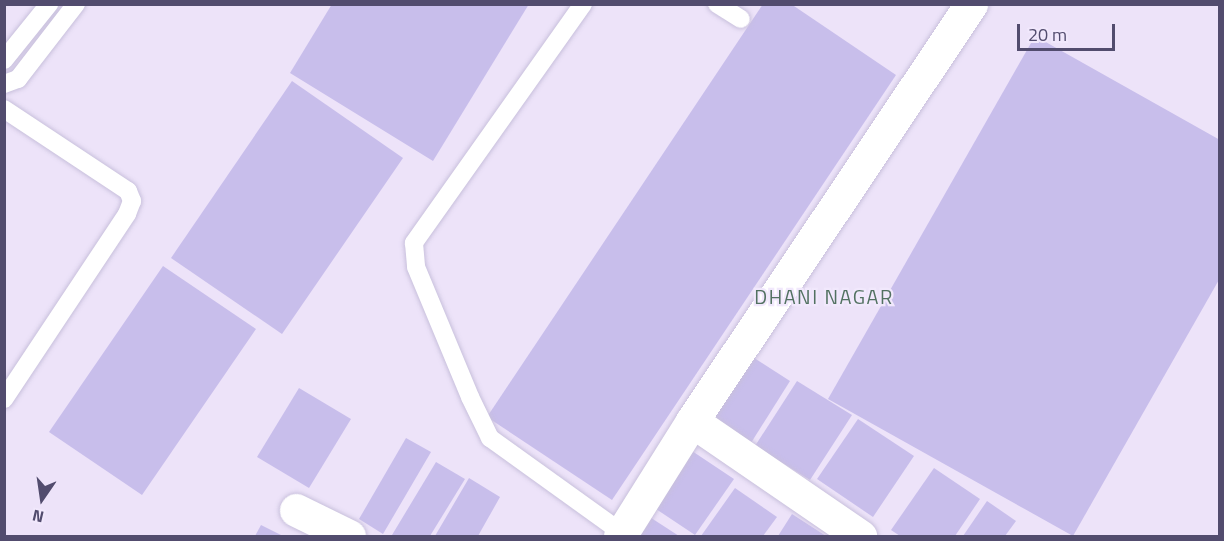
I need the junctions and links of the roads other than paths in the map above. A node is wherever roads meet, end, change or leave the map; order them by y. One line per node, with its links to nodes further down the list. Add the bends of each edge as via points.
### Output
1 (49, 4): 7 (lane)
2 (76, 4): 8 (lane, via 18,79)
3 (583, 4): 13 (lane, via 414,243 416,267 490,438)
4 (717, 4): 6 (lane)
5 (971, 4): 11 (street)
6 (741, 19)
7 (4, 60)
8 (4, 84)
9 (4, 109): 10 (lane, via 129,191 132,201)
10 (4, 399)
11 (692, 421): 13 (street); 15 (street)
12 (296, 510): 14 (street)
13 (621, 535)
14 (349, 537)
15 (860, 537)

